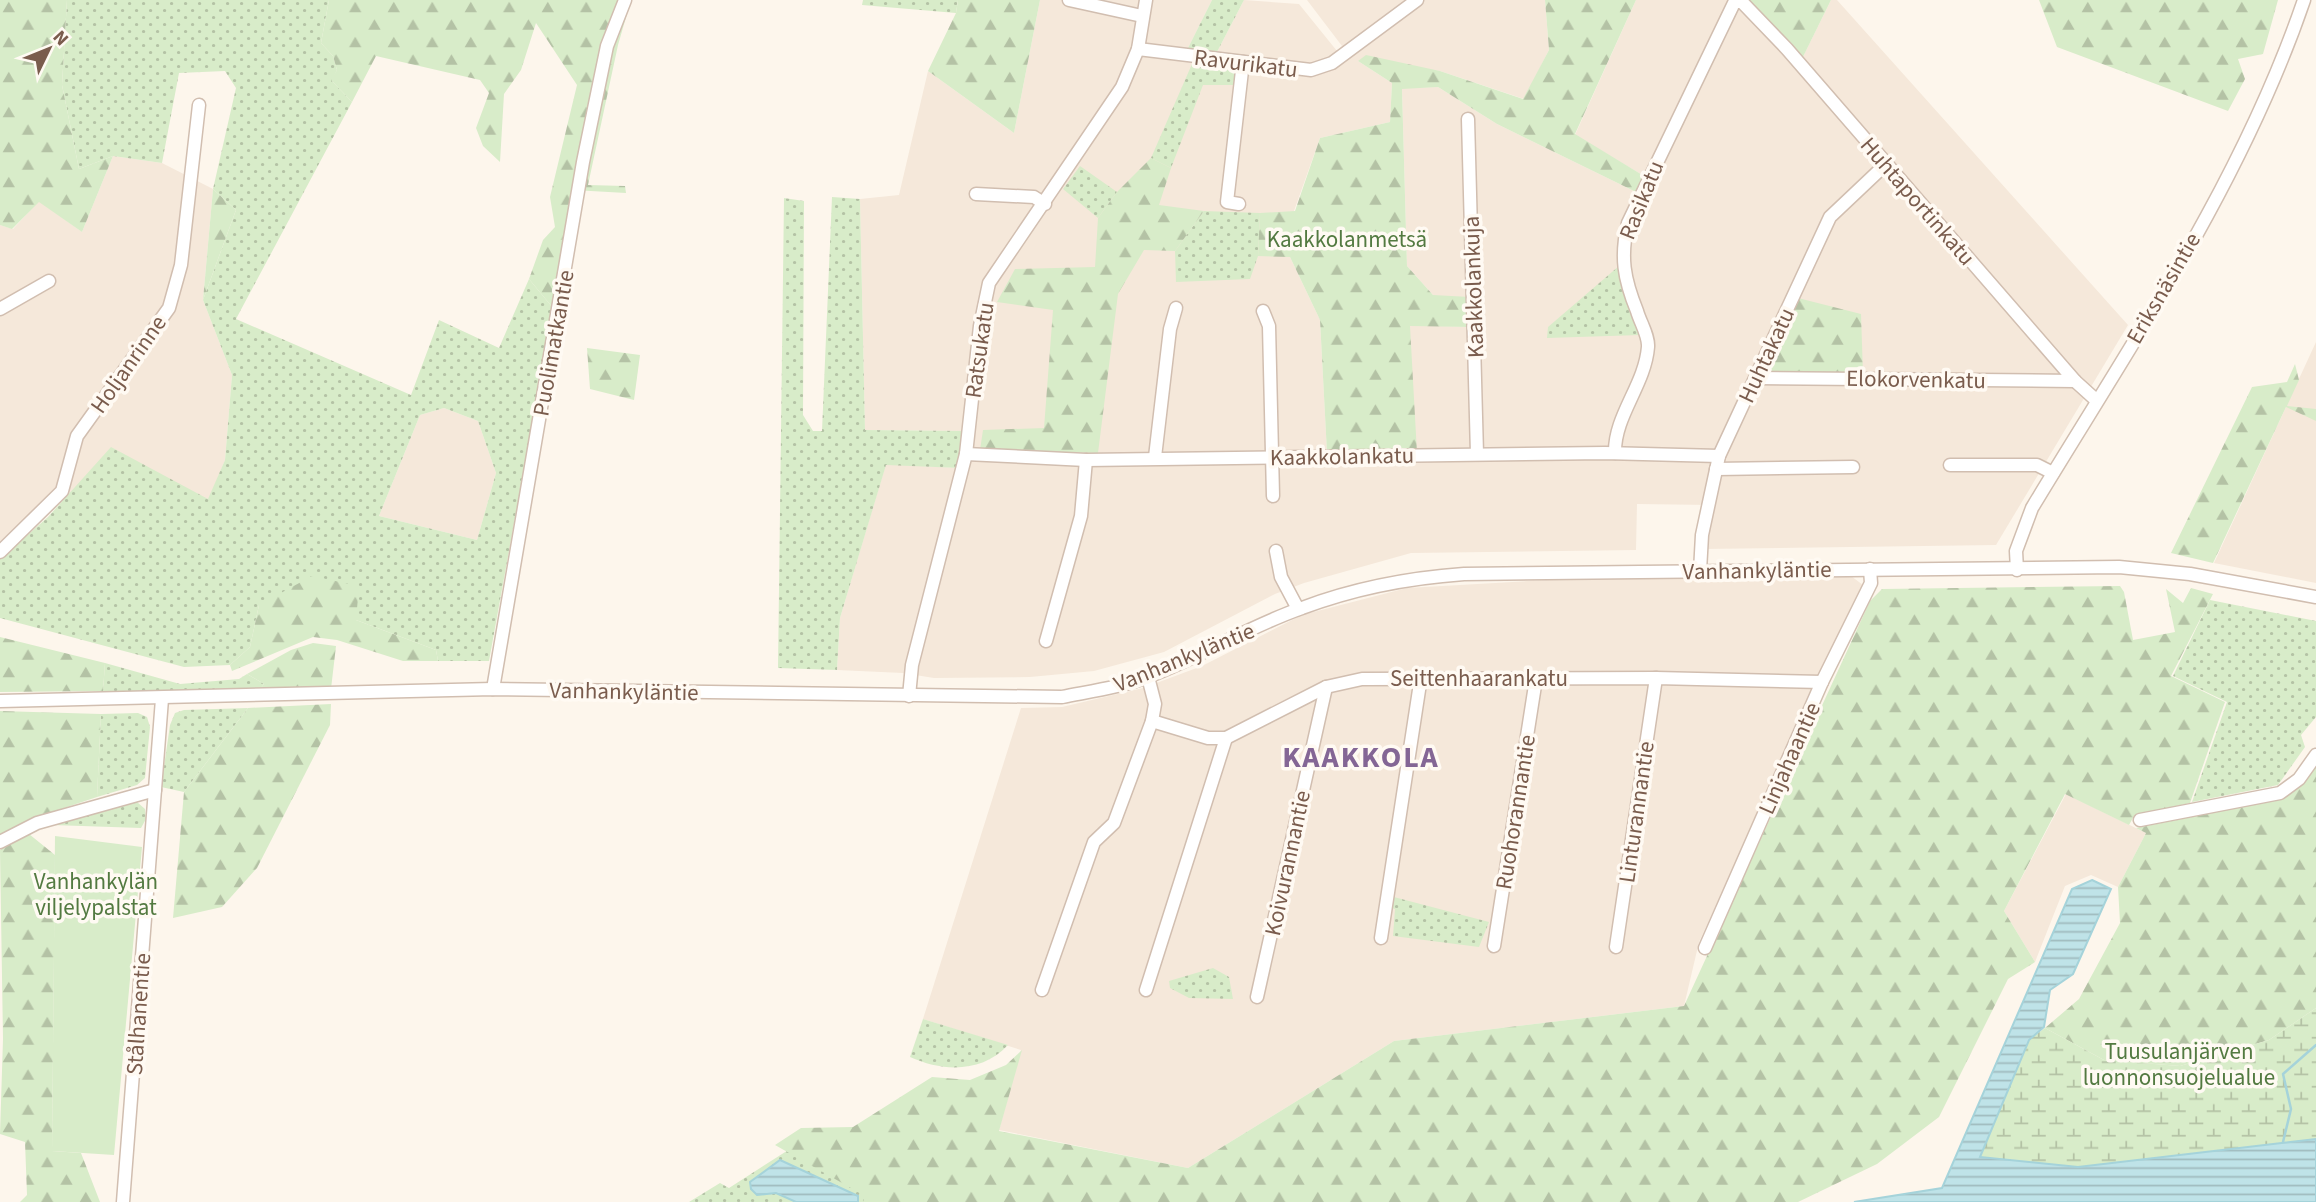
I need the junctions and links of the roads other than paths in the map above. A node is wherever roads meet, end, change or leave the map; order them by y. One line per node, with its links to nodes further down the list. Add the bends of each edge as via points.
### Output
1 (625, 0): 48 (street, Puolimatkantie, via 607,46 583,162)
2 (1069, 0): 7 (street)
3 (1146, 0): 7 (street, Ratsukatu)
4 (1417, 0): 9 (street, Ravurikatu, via 1321,68 1299,71)
5 (2304, 0): 22 (street, Eriksnäsintie, via 2256,123)
6 (1741, 1): 12 (street, Huhtaportinkatu); 23 (street, Rasikatu, via 1734,3 1704,60 1628,223 1621,252 1648,343 1644,372 1614,438)
7 (1142, 16): 8 (street, Ratsukatu)
8 (1138, 49): 9 (street, Ravurikatu); 14 (street, Ratsukatu, via 1116,97)
9 (1242, 62): 15 (street, via 1227,202)
10 (199, 105): 35 (street, Holjanrinne, via 181,265 169,308 77,436 62,491)
11 (1468, 119): 25 (street, Kaakkolankuja)
12 (1885, 165): 20 (street, Huhtakatu, via 1830,217); 21 (street, Huhtaportinkatu)
13 (976, 194): 14 (street, via 1034,197)
14 (1045, 204): 24 (street, Ratsukatu, via 989,283)
15 (1239, 204)
16 (49, 281): 18 (street)
17 (1176, 308): 26 (street)
18 (0, 309)
19 (1263, 311): 27 (street, via 1269,326)
20 (1756, 378): 21 (street, Elokorvenkatu); 29 (street, Huhtakatu)
21 (2075, 381): 22 (street, Huhtaportinkatu)
22 (2096, 400): 32 (street, Eriksnäsintie)
23 (1615, 453): 25 (street, Kaakkolankatu); 29 (street, Kaakkolankatu)
24 (966, 454): 28 (street, Kaakkolankatu); 49 (street, Ratsukatu, via 912,665)
25 (1477, 454): 27 (street, Kaakkolankatu)
26 (1155, 457): 27 (street, Kaakkolankatu); 28 (street, Kaakkolankatu)
27 (1271, 457): 33 (street)
28 (1086, 460): 41 (street, via 1081,516)
29 (1717, 463): 31 (street, Kaakkolankatu); 38 (street, Huhtakatu, via 1702,535)
30 (1950, 466): 32 (street, via 2037,465)
31 (1853, 467)
32 (2053, 473): 37 (street, Eriksnäsintie, via 2021,535)
33 (1273, 496)
34 (1276, 551): 40 (street, via 1281,577)
35 (0, 552)
36 (1870, 569): 37 (street, Vanhankyläntie); 38 (street, Vanhankyläntie); 46 (street, Linjahaantie, via 1871,583)
37 (2017, 570): 39 (street, Vanhankyläntie, via 2157,569)
38 (1700, 571): 40 (street, Vanhankyläntie, via 1432,577 1394,581)
39 (2316, 597)
40 (1298, 609): 42 (street, Vanhankyläntie)
41 (1046, 641)
42 (1148, 677): 49 (street, Vanhankyläntie, via 1115,688 1062,696); 52 (street, via 1155,704)
43 (1421, 677): 45 (street, Seittenhaarankatu); 47 (street, Seittenhaarankatu, via 1362,679); 58 (street)
44 (1656, 678): 45 (street, Seittenhaarankatu); 46 (street, Seittenhaarankatu); 60 (street, Linturannantie)
45 (1536, 679): 59 (street, Ruohorannantie)
46 (1822, 682): 61 (street, Linjahaantie)
47 (1326, 687): 53 (street, Seittenhaarankatu); 64 (street, Koivurannantie)
48 (493, 689): 49 (street, Vanhankyläntie); 50 (street, Vanhankyläntie)
49 (909, 696)
50 (162, 699): 51 (street, Vanhankyläntie); 55 (street, Stålhanentie)
51 (0, 701)
52 (1152, 721): 53 (street, via 1208,738); 62 (street, via 1114,823 1094,842)
53 (1226, 738): 63 (street)
54 (2316, 755): 56 (street, via 2280,793)
55 (155, 790): 57 (street, via 37,823); 65 (street, Stålhanentie)
56 (2140, 820)
57 (0, 842)
58 (1381, 938)
59 (1494, 946)
60 (1616, 947)
61 (1705, 948)
62 (1042, 990)
63 (1146, 990)
64 (1257, 997)
65 (123, 1202)

